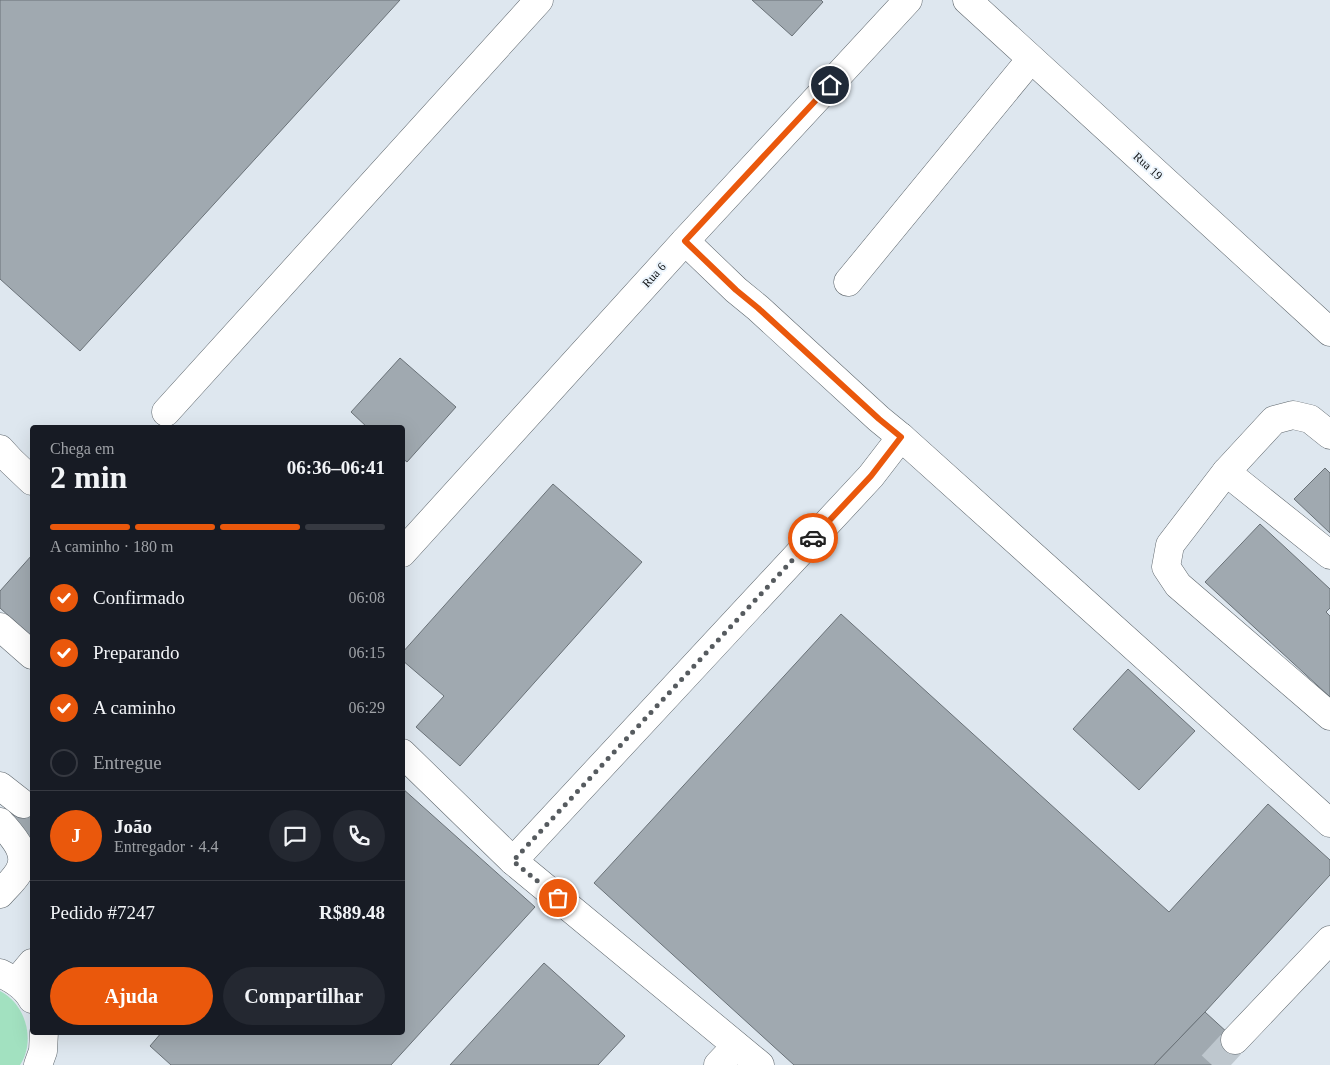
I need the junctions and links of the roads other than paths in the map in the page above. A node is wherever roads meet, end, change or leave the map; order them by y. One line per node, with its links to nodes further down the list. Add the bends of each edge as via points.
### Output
1 (539, 0): 8 (street)
2 (908, 0): 5 (street, Rua 6)
3 (967, 0): 4 (street, Rua 19)
4 (1031, 59): 6 (street); 7 (street, Rua 19)
5 (685, 241): 10 (street); 14 (street, Rua 6)
6 (848, 282)
7 (1330, 332)
8 (166, 412)
9 (1330, 435): 12 (street, via 1310,419 1293,415 1274,420)
10 (901, 437): 23 (street); 24 (street, via 871,476)
11 (0, 449): 13 (street)
12 (1226, 472): 15 (street); 18 (street, via 1170,545 1166,567 1178,585)
13 (30, 479)
14 (405, 550)
15 (1330, 555)
16 (3, 636): 17 (street)
17 (30, 653)
18 (1330, 716)
19 (405, 757): 24 (street)
20 (0, 786): 21 (street)
21 (23, 804)
22 (0, 822): 25 (street, via 19,846 22,857 19,872)
23 (1330, 823)
24 (513, 861): 29 (street)
25 (0, 894)
26 (1330, 940): 28 (street)
27 (44, 1035): 30 (street)
28 (1235, 1040)
29 (727, 1055): 31 (street)
30 (38, 1065)
31 (760, 1065)

